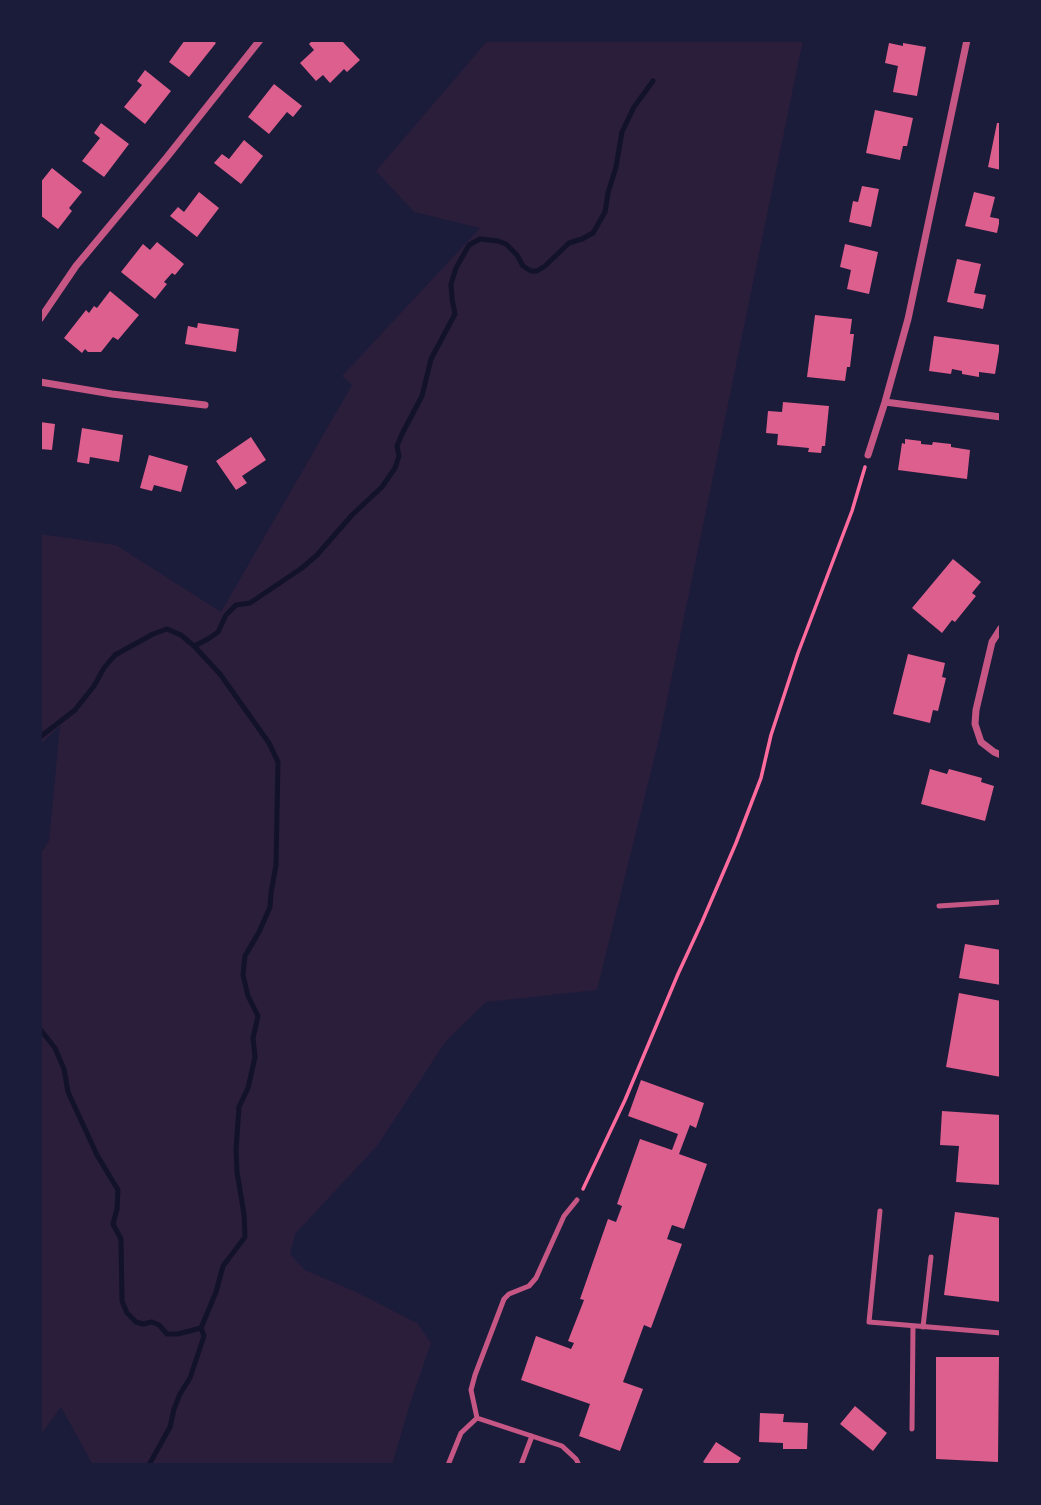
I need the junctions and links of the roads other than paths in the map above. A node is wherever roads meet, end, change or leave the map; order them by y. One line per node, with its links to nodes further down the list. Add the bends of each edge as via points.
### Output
1 (260, 40): 3 (street, via 76,266)
2 (967, 40): 5 (street, via 908,319)
3 (40, 319)
4 (40, 382): 6 (street)
5 (885, 402): 7 (street); 8 (street)
6 (205, 405)
7 (1001, 416)
8 (868, 455)
9 (1001, 628): 10 (street, via 992,642 975,724 981,741)
10 (1001, 755)
11 (1001, 902): 12 (lane)
12 (939, 906)
13 (577, 1200): 19 (lane, via 564,1216 536,1278 504,1299 471,1390)
14 (880, 1211): 16 (lane, via 869,1322)
15 (932, 1257): 17 (lane)
16 (913, 1326): 17 (lane); 20 (lane)
17 (923, 1327): 18 (lane)
18 (1001, 1333)
19 (477, 1418): 21 (lane); 22 (lane, via 461,1433)
20 (912, 1429)
21 (532, 1436): 23 (lane); 24 (lane, via 562,1447)
22 (448, 1465)
23 (521, 1465)
24 (579, 1465)

